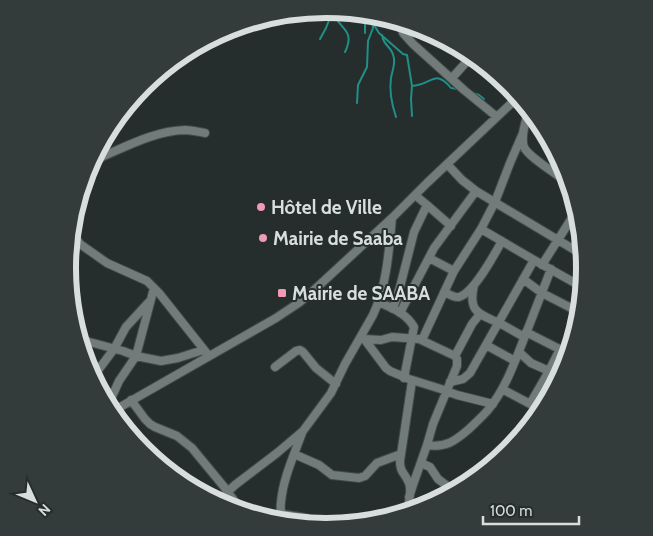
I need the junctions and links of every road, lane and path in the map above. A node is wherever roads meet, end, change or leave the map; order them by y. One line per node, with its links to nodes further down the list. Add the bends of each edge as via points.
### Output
1 (402, 29): 3 (street)
2 (467, 61): 3 (street)
3 (452, 78): 5 (street)
4 (513, 101): 5 (street)
5 (497, 117): 10 (street)
6 (527, 118): 8 (street)
7 (205, 133): 9 (street, via 185,130 162,133)
8 (523, 133): 11 (street, via 523,145 528,152); 14 (street)
9 (102, 157)
10 (447, 164): 12 (street); 13 (street)
11 (560, 177)
12 (476, 190): 14 (street); 18 (street)
13 (415, 194): 15 (street); 16 (street)
14 (495, 202): 19 (street); 20 (street)
15 (427, 205): 18 (street); 37 (street, via 414,232)
16 (392, 218): 36 (street, via 388,259); 51 (street, via 300,302 276,318)
17 (572, 219): 20 (street)
18 (451, 226): 24 (street)
19 (481, 229): 22 (street); 28 (street)
20 (558, 240): 23 (street); 26 (street)
21 (78, 241): 32 (street, via 107,263 147,281)
22 (502, 242): 25 (street); 31 (street)
23 (576, 251)
24 (430, 258): 28 (street); 39 (street)
25 (534, 260): 26 (street); 29 (street)
26 (542, 264): 27 (street)
27 (550, 270): 30 (street); 34 (street)
28 (454, 271): 33 (street)
29 (523, 279): 34 (street); 41 (street)
30 (576, 283)
31 (474, 285): 33 (street, via 456,297); 40 (street, via 472,301)
32 (154, 288): 35 (street); 51 (street)
33 (444, 292): 45 (street)
34 (542, 293): 38 (street); 42 (street)
35 (150, 301): 48 (street, via 129,322); 52 (street)
36 (378, 302): 37 (street); 43 (street)
37 (393, 309): 39 (street)
38 (573, 309)
39 (400, 313): 44 (street, via 413,326)
40 (480, 314): 41 (street); 53 (street)
41 (498, 323): 42 (street); 47 (street)
42 (525, 334): 49 (street); 50 (street)
43 (363, 337): 44 (street, via 381,340); 59 (street, via 386,368); 62 (street)
44 (412, 338): 45 (street); 59 (street)
45 (422, 340): 53 (street)
46 (87, 341): 48 (street)
47 (486, 345): 55 (street); 61 (street, via 470,373 463,379)
48 (114, 349): 52 (street); 57 (street)
49 (563, 351)
50 (518, 352): 55 (street); 58 (street, via 531,363)
51 (206, 353): 52 (street, via 161,361); 66 (street)
52 (136, 356): 65 (street)
53 (455, 356): 61 (street, via 457,363)
54 (561, 357): 58 (street)
55 (515, 361): 63 (street)
56 (275, 367): 62 (street, via 300,350)
57 (98, 370)
58 (549, 371): 69 (street)
59 (404, 378): 60 (street)
60 (412, 380): 64 (street); 73 (street)
61 (450, 382): 64 (street)
62 (336, 384): 70 (street)
63 (502, 390): 67 (street); 69 (street)
64 (447, 392): 67 (street); 71 (street, via 433,424)
65 (112, 397)
66 (131, 400): 68 (street); 76 (street, via 150,424 177,436 192,448)
67 (493, 404): 71 (street, via 457,439 437,447)
68 (119, 408)
69 (534, 408)
70 (303, 431): 72 (street); 76 (street)
71 (428, 446): 74 (street)
72 (294, 454): 73 (street, via 332,475 359,478 377,463); 81 (street, via 282,494)
73 (401, 454): 78 (street, via 401,469 410,484)
74 (421, 463): 75 (street, via 430,467); 78 (street)
75 (448, 487)
76 (227, 491): 77 (street); 79 (street)
77 (223, 496)
78 (410, 497): 80 (street)
79 (234, 500)
80 (408, 504)
81 (282, 514)

